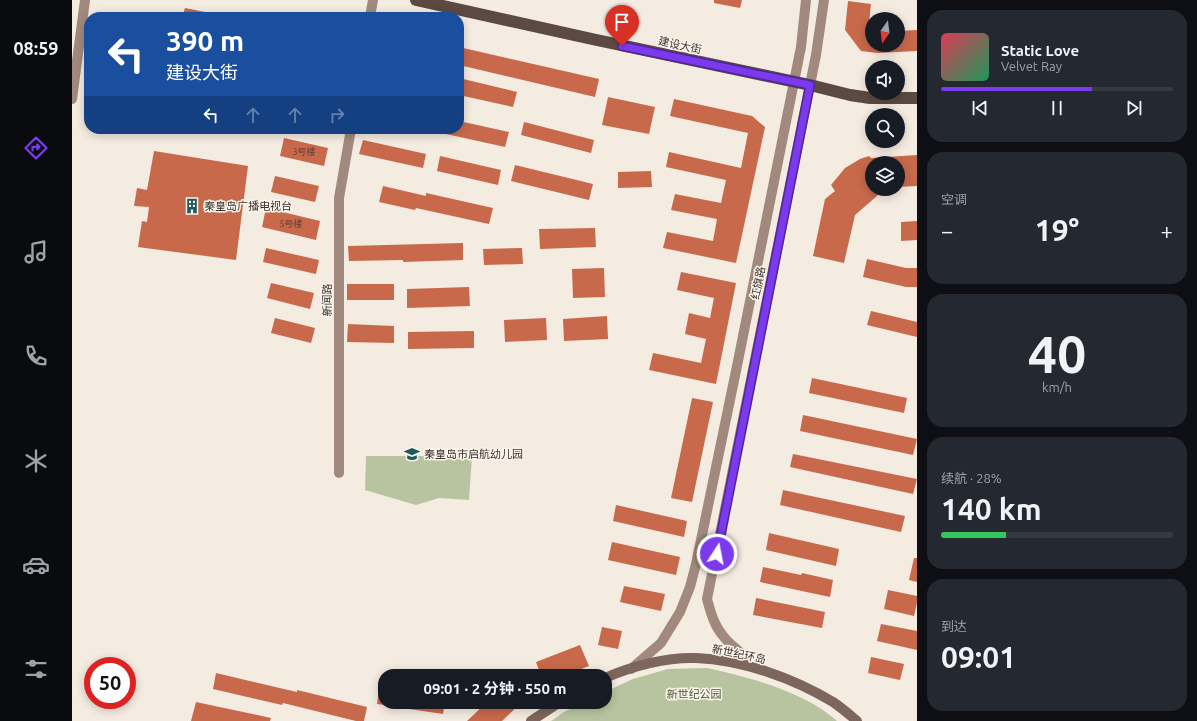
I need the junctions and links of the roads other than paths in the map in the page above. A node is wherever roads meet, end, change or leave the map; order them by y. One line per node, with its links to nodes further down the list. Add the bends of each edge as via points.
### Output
1 (85, 0): 10 (main road)
2 (372, 0): 6 (main road)
3 (416, 0): 7 (highway, 建设大街)
4 (806, 0): 7 (main road, via 801,47)
5 (824, 0): 8 (main road, 红旗路)
6 (371, 12)
7 (793, 82): 8 (highway, 建设大街); 14 (main road, via 690,587 680,612 661,643)
8 (810, 85): 9 (highway, 建设大街, via 870,98); 13 (main road, 红旗路, via 707,599 714,623 724,638 746,658)
9 (917, 98)
10 (72, 99)
11 (350, 134): 12 (main road, 新闻路, via 339,198)
12 (339, 472)
13 (748, 666): 14 (main road, 新世纪环岛, via 696,658 667,660); 18 (main road, 新世纪环岛, via 786,678 834,703)
14 (631, 669): 15 (main road, 新世纪环岛)
15 (612, 675)
16 (549, 709): 17 (main road)
17 (531, 721)
18 (857, 721)

